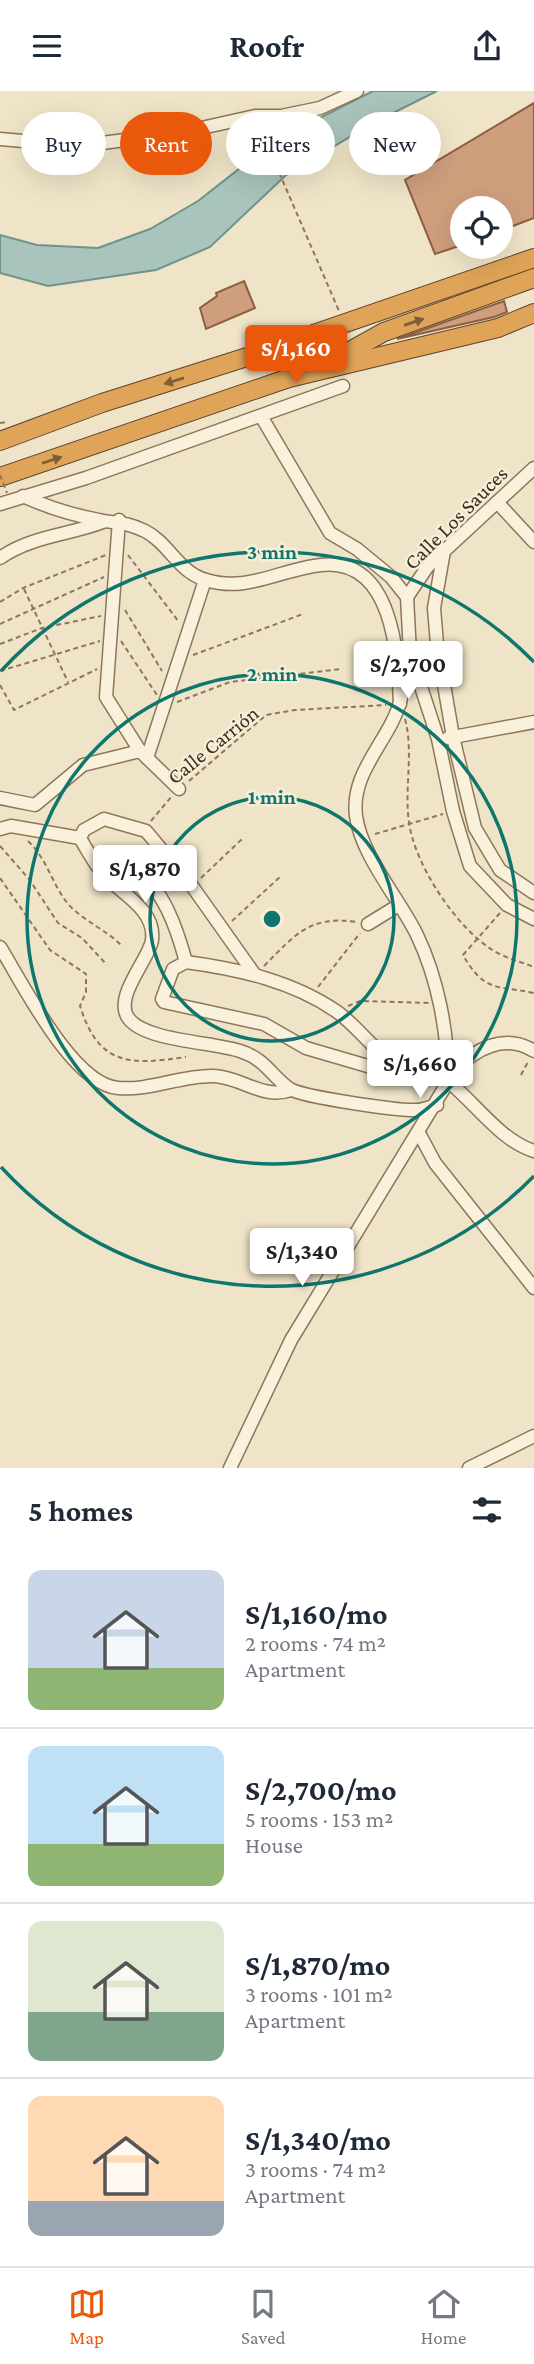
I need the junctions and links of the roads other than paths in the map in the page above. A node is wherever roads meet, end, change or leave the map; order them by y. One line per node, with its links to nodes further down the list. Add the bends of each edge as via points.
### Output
1 (357, 91): 2 (street, via 320,107 179,133 79,146)
2 (0, 139)
3 (534, 258): 9 (highway, one-way to 9)
4 (534, 278): 6 (highway, one-way to 4, via 384,333)
5 (534, 313): 6 (highway, via 498,328)
6 (309, 373): 11 (highway, one-way to 6)
7 (343, 386): 8 (street)
8 (261, 416): 12 (street); 21 (street, via 330,533 391,577)
9 (0, 441)
10 (534, 468): 13 (street, Calle Los Sauces)
11 (2, 482)
12 (23, 496): 14 (street); 16 (street, via 56,510)
13 (497, 502): 17 (street); 18 (street, Calle Los Sauces)
14 (0, 505)
15 (119, 520): 16 (street); 20 (street, via 148,532 184,570); 27 (street, via 106,697)
16 (103, 521): 19 (street, via 36,539)
17 (534, 542)
18 (444, 551): 21 (street, Calle Los Sauces); 25 (street, via 434,608)
19 (0, 558)
20 (205, 580): 23 (street, via 253,583 322,564 346,567 370,581 378,590 392,635); 27 (street, via 172,687)
21 (407, 597): 22 (street)
22 (410, 653): 23 (street); 26 (street)
23 (400, 704): 34 (street, via 366,766 356,817)
24 (534, 722): 25 (street)
25 (453, 737): 26 (street); 33 (street, via 475,828 500,870)
26 (438, 739): 35 (street, via 470,866 507,905)
27 (144, 754): 28 (street); 29 (street, via 83,765 35,806)
28 (179, 789)
29 (0, 798)
30 (0, 829): 31 (street, via 11,826)
31 (80, 838): 32 (street); 39 (street, via 84,829 104,819 146,831)
32 (92, 857): 38 (street, via 134,868 156,890 178,932); 42 (street, via 105,876 134,899 148,922 152,940 126,999 130,1021 158,1034 243,1052 267,1066)
33 (534, 893)
34 (399, 905): 36 (street); 41 (street, via 417,936 440,1003)
35 (534, 919)
36 (368, 924)
37 (0, 947): 42 (street, via 61,1044 95,1077 116,1088 215,1076 267,1093)
38 (186, 963): 39 (street); 39 (street, via 173,969 164,1002 264,1024 336,1059 371,1067 382,1061 380,1052 336,1011 312,996)
39 (255, 975)
40 (534, 1051): 41 (street, via 519,1043 490,1046 464,1061)
41 (448, 1081): 43 (street); 45 (street, via 496,1128)
42 (291, 1090): 43 (street, via 389,1110 420,1111)
43 (436, 1105): 44 (street)
44 (419, 1133): 46 (street, via 435,1163); 48 (street, via 291,1340)
45 (534, 1151)
46 (534, 1288)
47 (534, 1436): 49 (street)
48 (230, 1468)
49 (469, 1468)

